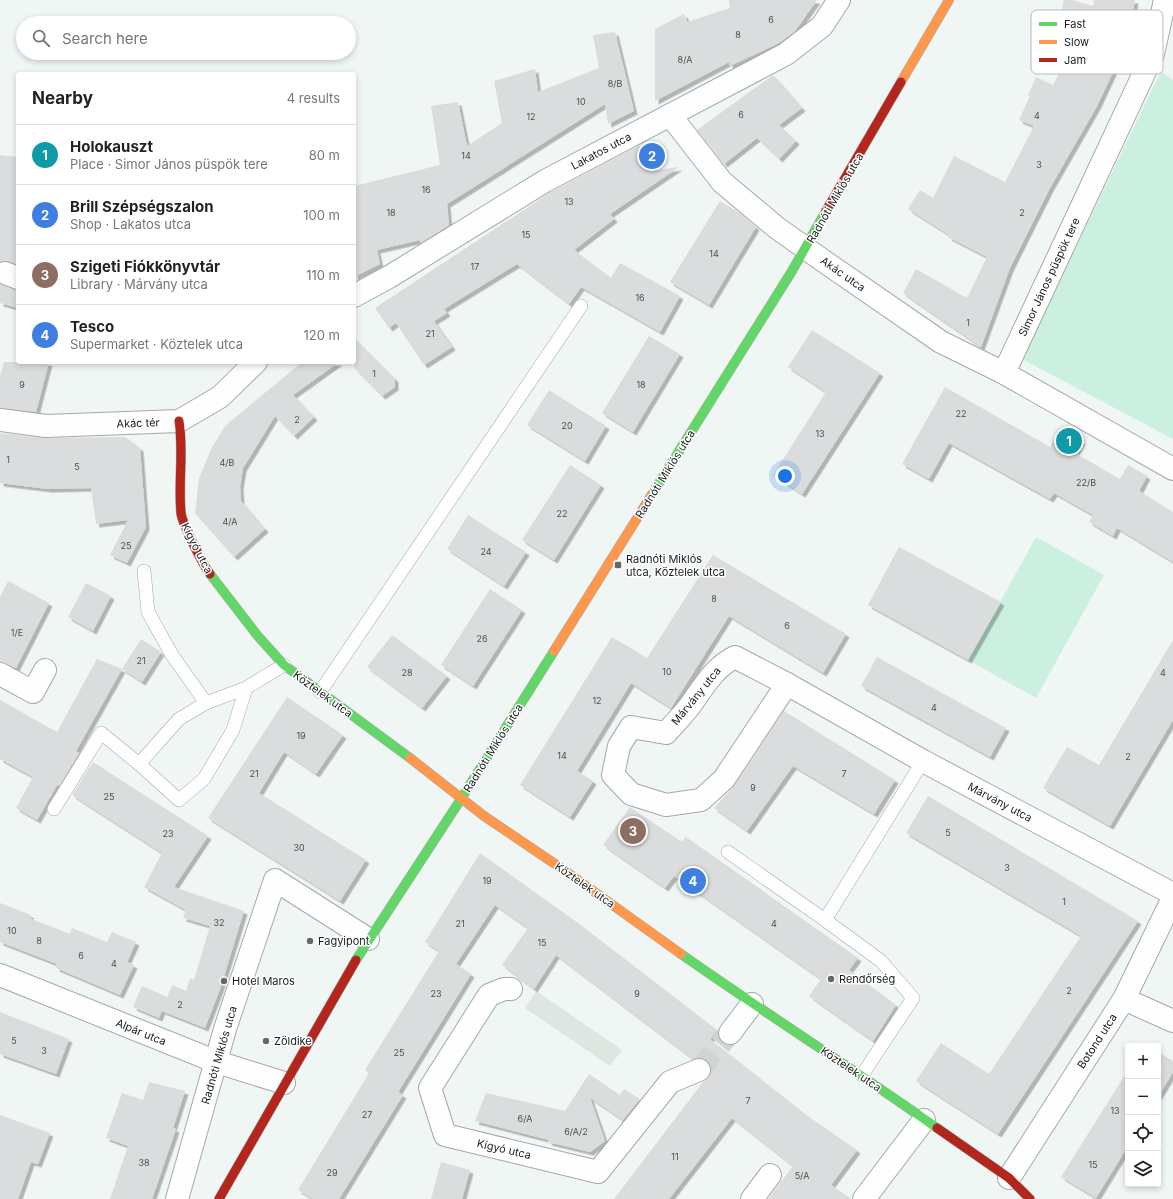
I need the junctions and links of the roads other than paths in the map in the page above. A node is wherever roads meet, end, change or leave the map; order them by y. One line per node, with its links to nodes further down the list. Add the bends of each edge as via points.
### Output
1 (840, 0): 6 (street, Lakatos utca, via 822,26 786,54)
2 (948, 0): 7 (street, Radnóti Miklós utca)
3 (1164, 0): 4 (street, Simor János püspök tere)
4 (1162, 10)
5 (1144, 74): 11 (street, Simor János püspök tere)
6 (670, 115): 7 (street, Akác utca, via 722,182 777,228); 8 (street, Lakatos utca, via 545,181)
7 (806, 248): 11 (street, Akác utca, via 940,342); 26 (street, Radnóti Miklós utca)
8 (356, 295)
9 (581, 306): 22 (lane)
10 (254, 364): 13 (street, Akác tér, via 220,397)
11 (1004, 374): 14 (street)
12 (0, 420): 13 (street, Akác tér, via 46,426)
13 (179, 421): 16 (street, Kígyó utca, via 182,441 181,515 206,569)
14 (1173, 469)
15 (144, 571): 23 (lane, via 148,612 172,655)
16 (257, 635): 17 (street, Köztelek utca)
17 (284, 665): 21 (lane); 22 (street, Köztelek utca)
18 (45, 670): 19 (street, via 33,692)
19 (0, 674)
20 (787, 684): 20 (street, Márvány utca, via 734,657 723,663 666,733 631,727 619,746 613,775 631,794 666,805 701,800 724,779); 24 (street, Márvány utca)
21 (246, 688): 23 (lane); 25 (lane, via 233,730 204,779 178,800)
22 (320, 692): 26 (street, Köztelek utca, via 428,771)
23 (206, 703): 25 (lane, via 180,719)
24 (923, 761): 29 (street, Márvány utca); 31 (lane)
25 (139, 764): 27 (lane, via 100,733)
26 (461, 799): 32 (street, Radnóti Miklós utca); 36 (street, Köztelek utca)
27 (54, 809)
28 (728, 852): 31 (lane)
29 (1173, 894)
30 (1173, 898): 35 (street, Botond utca)
31 (825, 920): 41 (lane, via 881,961 913,998)
32 (368, 939): 39 (street, Radnóti Miklós utca, via 275,880); 42 (street, Radnóti Miklós utca)
33 (0, 975): 39 (street, Alpár utca)
34 (511, 989): 40 (street, Kígyó utca, via 489,995 430,1088 445,1135 598,1172 670,1082)
35 (1124, 999): 37 (street); 45 (street, Botond utca)
36 (752, 1004): 38 (street); 41 (street, Köztelek utca)
37 (1173, 1021)
38 (730, 1033)
39 (216, 1062): 42 (street, Alpár utca); 46 (street, Radnóti Miklós utca)
40 (699, 1070)
41 (862, 1076): 43 (street, Köztelek utca)
42 (284, 1083): 47 (street, Radnóti Miklós utca)
43 (924, 1120): 45 (street, Köztelek utca); 49 (street)
44 (770, 1175): 48 (street)
45 (1009, 1178): 50 (street, Köztelek utca)
46 (177, 1199)
47 (219, 1199)
48 (752, 1199)
49 (864, 1199)
50 (1030, 1199)

